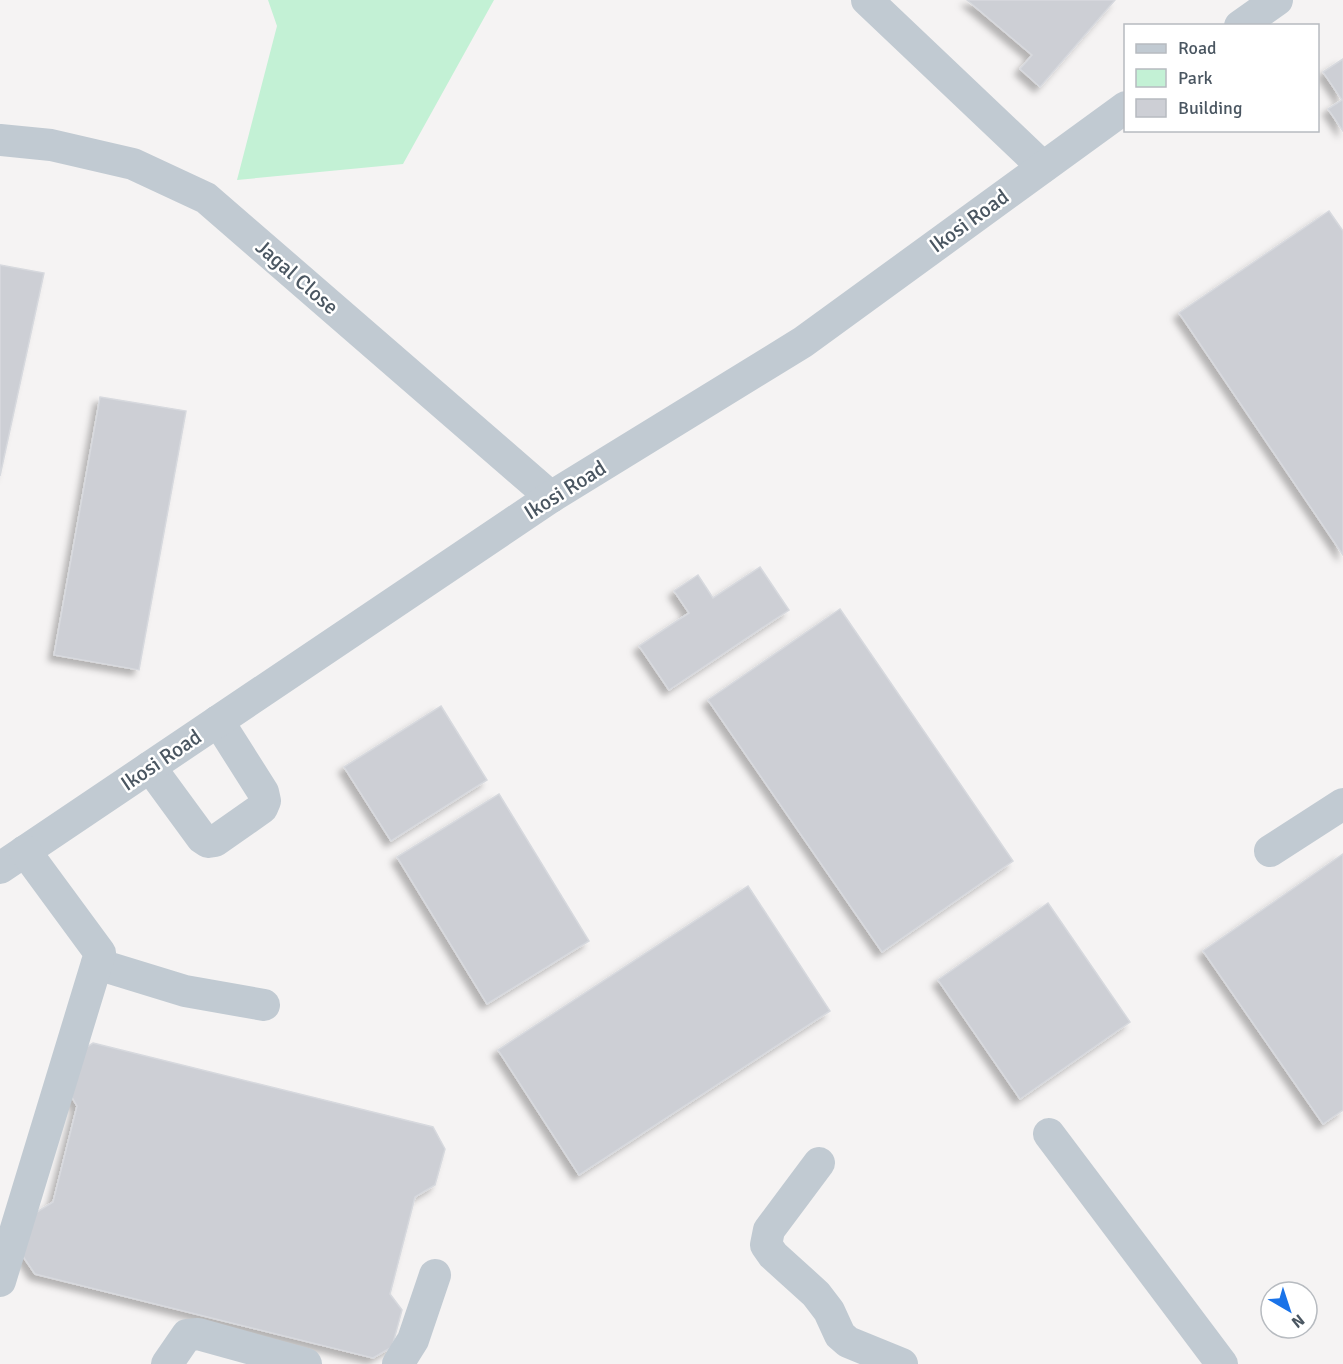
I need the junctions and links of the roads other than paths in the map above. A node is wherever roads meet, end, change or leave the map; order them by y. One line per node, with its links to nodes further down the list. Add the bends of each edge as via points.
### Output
1 (867, 0): 4 (street)
2 (1124, 108): 4 (street, Ikosi Road)
3 (0, 140): 5 (street, Jagal Close, via 51,145 133,164 206,198)
4 (1043, 167): 5 (street, Ikosi Road, via 803,342)
5 (551, 497): 6 (street, Ikosi Road)
6 (218, 721): 7 (street, Ikosi Road); 7 (street, via 265,801 262,808 215,841 201,838)
7 (150, 767): 10 (street, Ikosi Road)
8 (1343, 804): 9 (street)
9 (1270, 851)
10 (13, 859): 11 (street, via 100,953)
11 (96, 964): 12 (street, via 185,991); 16 (street)
12 (264, 1005)
13 (1049, 1134): 21 (street)
14 (819, 1163): 20 (street, via 769,1230 766,1245 816,1294 848,1342)
15 (435, 1275): 19 (street, via 413,1340)
16 (0, 1281)
17 (167, 1364): 18 (street, via 187,1335 198,1334)
18 (306, 1364)
19 (398, 1364)
20 (902, 1364)
21 (1222, 1364)

